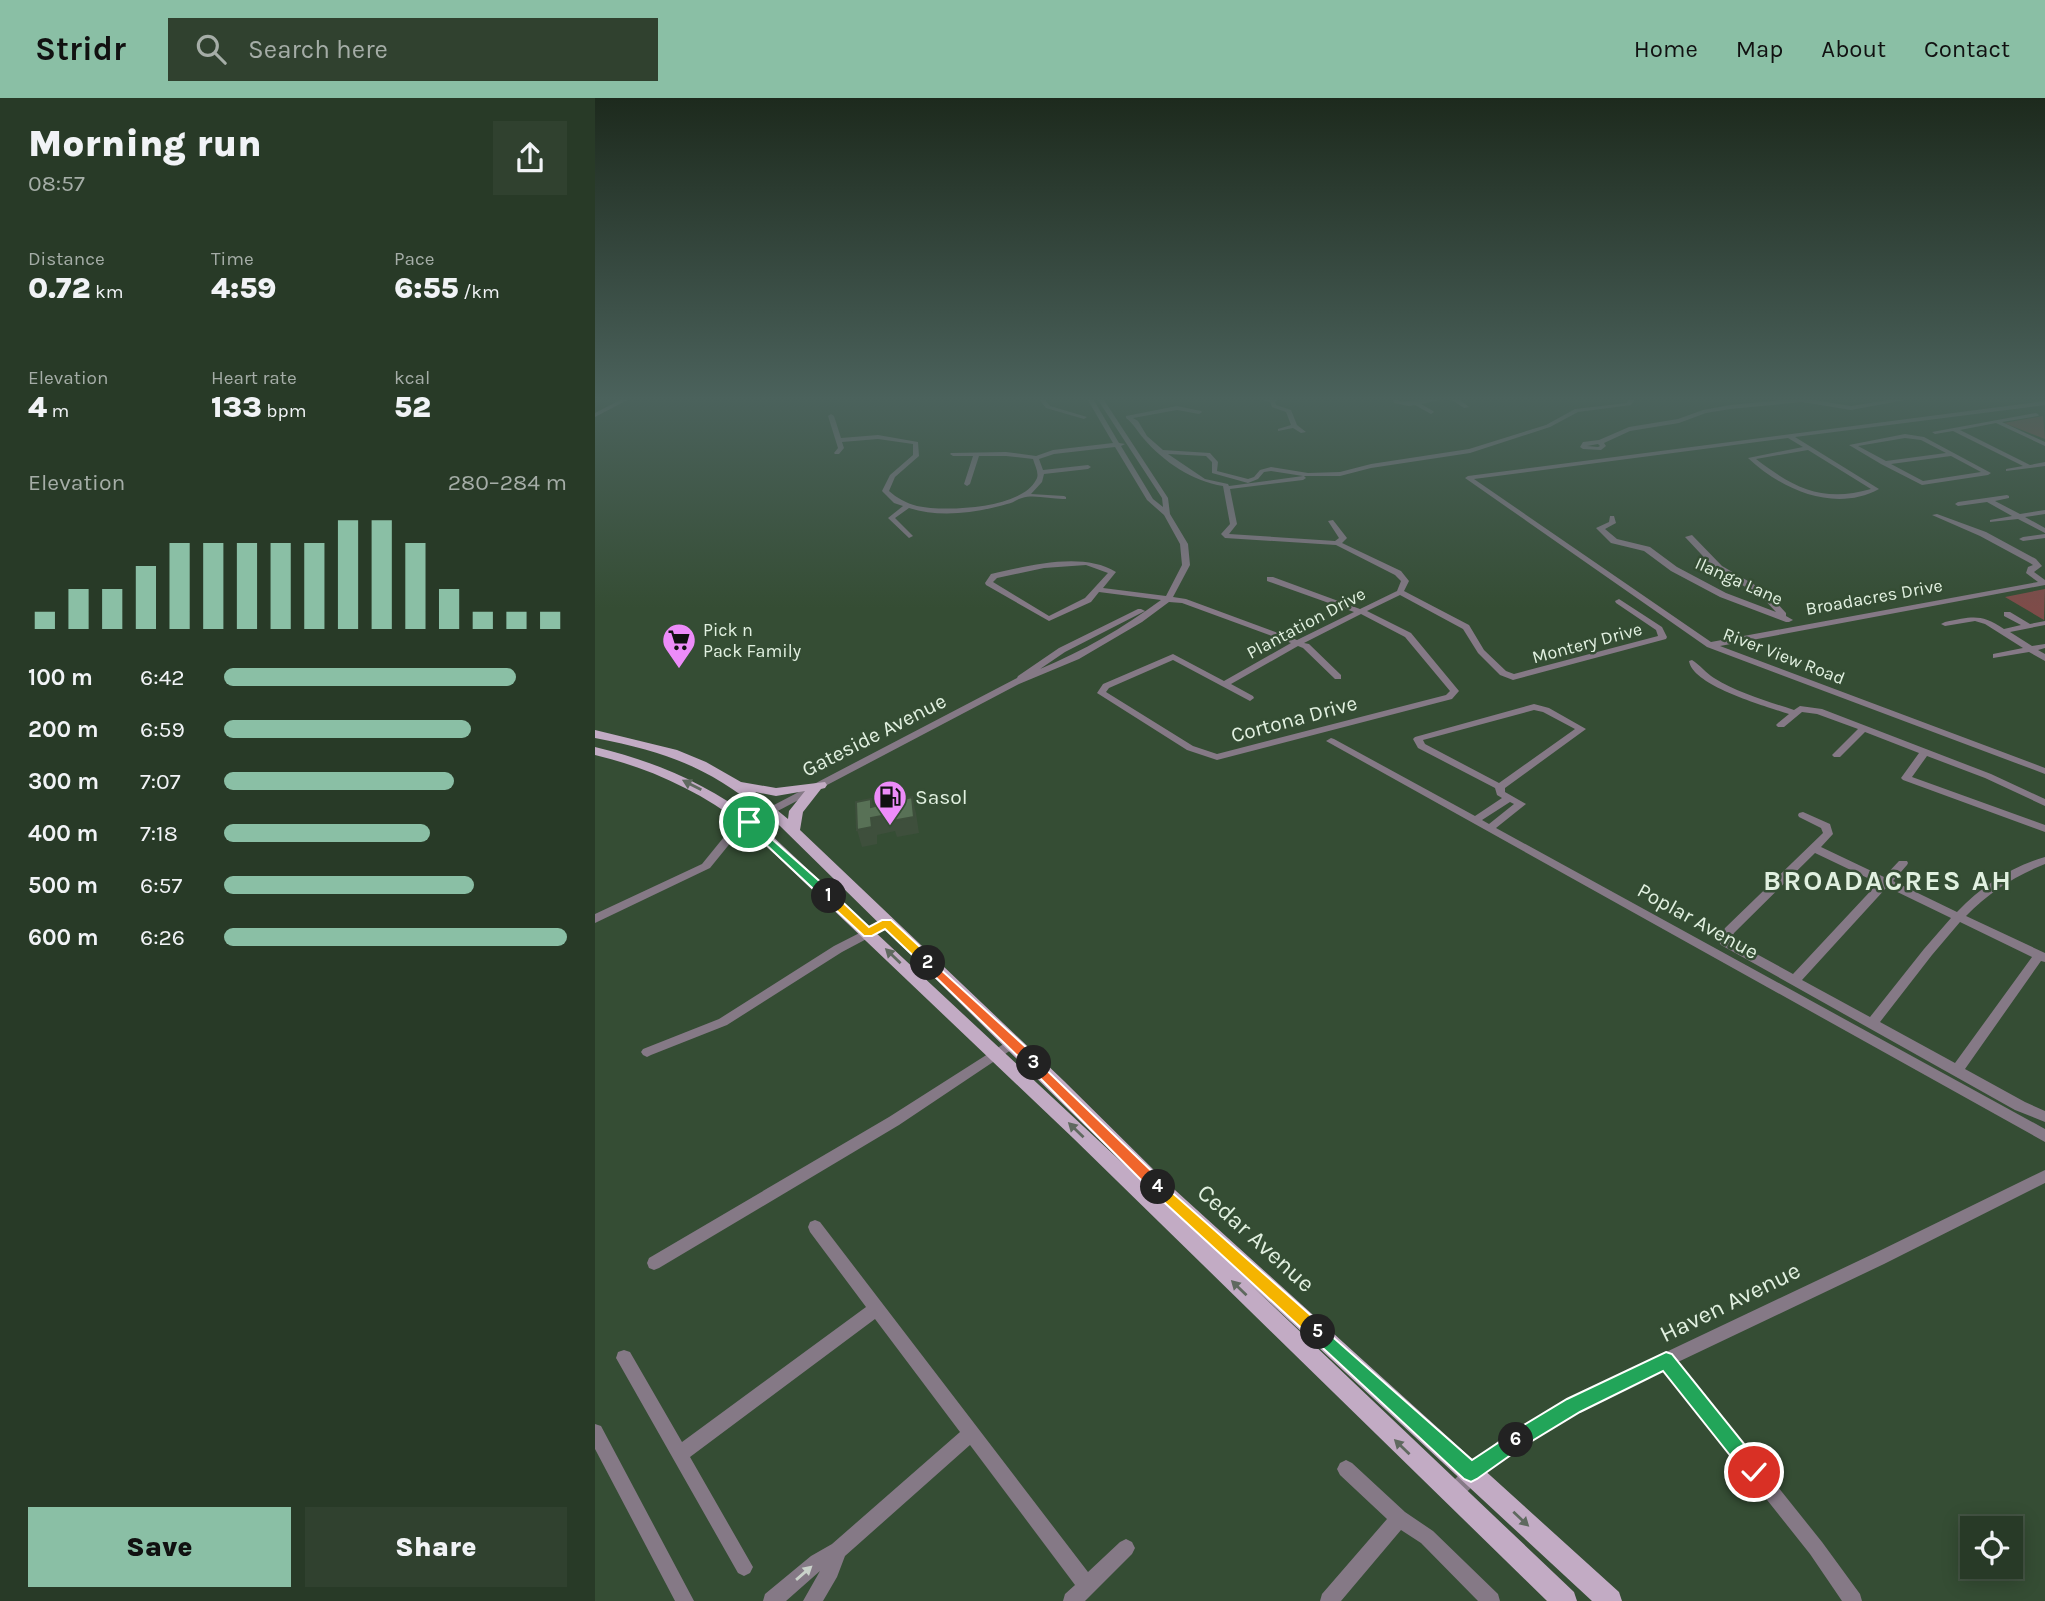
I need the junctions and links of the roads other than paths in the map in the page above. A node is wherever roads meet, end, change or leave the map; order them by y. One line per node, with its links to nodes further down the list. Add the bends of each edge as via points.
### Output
1 (903, 467): 26 (street, via 885,491)
2 (972, 467): 19 (street)
3 (1040, 467): 17 (street)
4 (1087, 467): 17 (street)
5 (1131, 467): 29 (street, via 1150,500)
6 (1144, 467): 29 (street, via 1165,498)
7 (1185, 467): 20 (street)
8 (1214, 467): 18 (street, via 1214,472 1248,481 1271,469)
9 (1369, 467): 18 (street)
10 (1546, 467): 57 (street, River View Road, via 1469,477)
11 (1766, 467): 12 (street, via 1815,497 1876,489)
12 (1842, 467)
13 (1891, 467): 14 (street, via 1922,483 1988,473)
14 (1977, 467)
15 (2029, 467): 16 (street)
16 (2008, 470)
17 (1042, 472): 21 (street, via 1036,486)
18 (1318, 475): 20 (street)
19 (967, 484)
20 (1226, 488): 40 (street, via 1234,513 1228,536)
21 (1023, 495): 23 (street); 27 (street)
22 (2007, 497): 24 (street)
23 (1063, 498)
24 (1987, 499): 25 (street); 31 (street)
25 (1958, 504)
26 (907, 506): 27 (street, via 940,511); 37 (street, via 891,518)
27 (981, 508): 33 (street)
28 (2045, 512): 31 (street)
29 (1167, 514): 45 (street, via 1187,558 1183,575)
30 (1935, 515): 42 (street, via 2033,561 2038,566 2030,573)
31 (2019, 516): 34 (street); 36 (street)
32 (1612, 517): 49 (street, Ilanga Lane, via 1613,523 1601,530 1616,543 1643,547 1723,595)
33 (987, 520)
34 (1992, 521)
35 (1331, 522): 40 (street, via 1343,538)
36 (2045, 533): 39 (street)
37 (909, 536)
38 (1689, 537): 49 (street, Ilanga Lane, via 1719,568 1764,594)
39 (2023, 539)
40 (1337, 542): 44 (street, via 1398,573 1405,581)
41 (1270, 579): 47 (street, Cortona Drive)
42 (2045, 583): 52 (street, Broadacres Drive)
43 (1098, 590): 43 (street, via 1088,600 1049,619 989,579 1044,566 1087,563 1112,572); 45 (street)
44 (1400, 592): 46 (street, Montery Drive, via 1466,627 1481,652 1513,677 1663,637 1659,629); 47 (street, Plantation Drive)
45 (1166, 598): 56 (street); 77 (street, Gateside Avenue, via 1076,657 1016,682)
46 (1619, 601)
47 (1360, 611): 56 (street, Plantation Drive); 65 (street, Cortona Drive, via 1413,638 1455,693 1217,757 1190,748 1101,693 1106,686 1170,656)
48 (2007, 614): 53 (street)
49 (1789, 620): 52 (street, Ilanga Lane)
50 (2045, 623): 53 (street)
51 (1945, 624): 54 (street, via 1981,619)
52 (1800, 626): 55 (street, Broadacres Drive)
53 (2028, 626): 54 (street)
54 (2004, 631): 59 (street)
55 (1734, 639): 57 (street, Broadacres Drive); 60 (street)
56 (1297, 643): 64 (street, via 1314,652); 65 (street, Plantation Drive)
57 (1710, 645): 60 (street, River View Road)
58 (2045, 646): 59 (street)
59 (2031, 649): 61 (street); 62 (street)
60 (1739, 656): 75 (street, River View Road)
61 (1996, 656)
62 (2045, 658)
63 (1692, 663): 67 (street, via 1714,681)
64 (1338, 677)
65 (1227, 683): 66 (street, Cortona Drive)
66 (1250, 698)
67 (1795, 713): 68 (street); 69 (street, via 1813,709)
68 (1781, 726)
69 (1864, 728): 73 (street); 74 (street)
70 (595, 734): 76 (main road, Cedar Avenue, via 668,751)
71 (1331, 741): 83 (street, Poplar Avenue)
72 (595, 751): 84 (main road, Cedar Avenue, one-way to 72, via 681,779)
73 (1925, 752): 80 (street); 86 (street, via 1906,778)
74 (1837, 755)
75 (2045, 771)
76 (736, 785): 77 (main road, via 776,792); 81 (main road, Cedar Avenue)
77 (818, 786): 81 (street, Gateside Avenue); 87 (main road, via 796,811)
78 (1500, 787): 78 (street, via 1580,733 1581,729 1534,707 1418,739 1421,746); 79 (street, via 1500,793)
79 (1509, 798): 83 (street); 85 (street, via 1522,805)
80 (2045, 803)
81 (768, 812): 84 (street, Gateside Avenue); 87 (main road, Cedar Avenue)
82 (1803, 815): 88 (street, via 1828,828)
83 (1476, 820): 85 (street, Poplar Avenue)
84 (749, 822): 93 (street, Gateside Avenue, via 731,834 706,866); 95 (main road, Cedar Avenue)
85 (1490, 828): 103 (street, Poplar Avenue)
86 (2045, 829)
87 (793, 833): 94 (main road, Cedar Avenue)
88 (1814, 848): 91 (street); 97 (street, via 1725,937 1732,948)
89 (2045, 860): 92 (street, via 1994,883)
90 (1903, 863): 91 (street)
91 (1886, 881): 92 (street); 97 (street)
92 (1960, 917): 96 (street); 98 (street)
93 (595, 919)
94 (887, 923): 95 (street); 99 (main road, Cedar Avenue)
95 (868, 933): 99 (main road, Cedar Avenue, one-way to 95); 100 (street, via 723,1022)
96 (2042, 957): 101 (street)
97 (1794, 981): 98 (street)
98 (1872, 1024): 101 (street)
99 (1005, 1049): 106 (main road, Cedar Avenue, via 1090,1115); 107 (street, via 894,1121)
100 (647, 1052)
101 (1957, 1070): 102 (street)
102 (2045, 1117)
103 (2045, 1136)
104 (2045, 1176): 110 (street, Haven Avenue)
105 (815, 1227): 108 (street)
106 (1222, 1258): 115 (main road, Cedar Avenue); 116 (main road, Cedar Avenue, one-way to 106)
107 (654, 1263)
108 (877, 1308): 112 (street); 113 (street)
109 (624, 1358): 113 (street)
110 (1666, 1360): 115 (street, Haven Avenue, via 1545,1421); 130 (street)
111 (595, 1432): 122 (street)
112 (971, 1433): 119 (street); 121 (street)
113 (680, 1455): 120 (street)
114 (1346, 1469): 117 (street)
115 (1471, 1472): 116 (street, Haven Avenue); 129 (main road, Cedar Avenue, one-way to 129)
116 (1451, 1494): 128 (main road, Cedar Avenue)
117 (1399, 1518): 126 (street); 127 (street, via 1427,1537)
118 (1126, 1548): 121 (street)
119 (838, 1550): 123 (street, one-way to 119); 124 (street, via 831,1572)
120 (744, 1567)
121 (1087, 1586): 125 (street)
122 (685, 1601)
123 (772, 1601)
124 (812, 1601)
125 (1072, 1601)
126 (1329, 1601)
127 (1491, 1601)
128 (1565, 1601)
129 (1610, 1601)
130 (1853, 1601)

